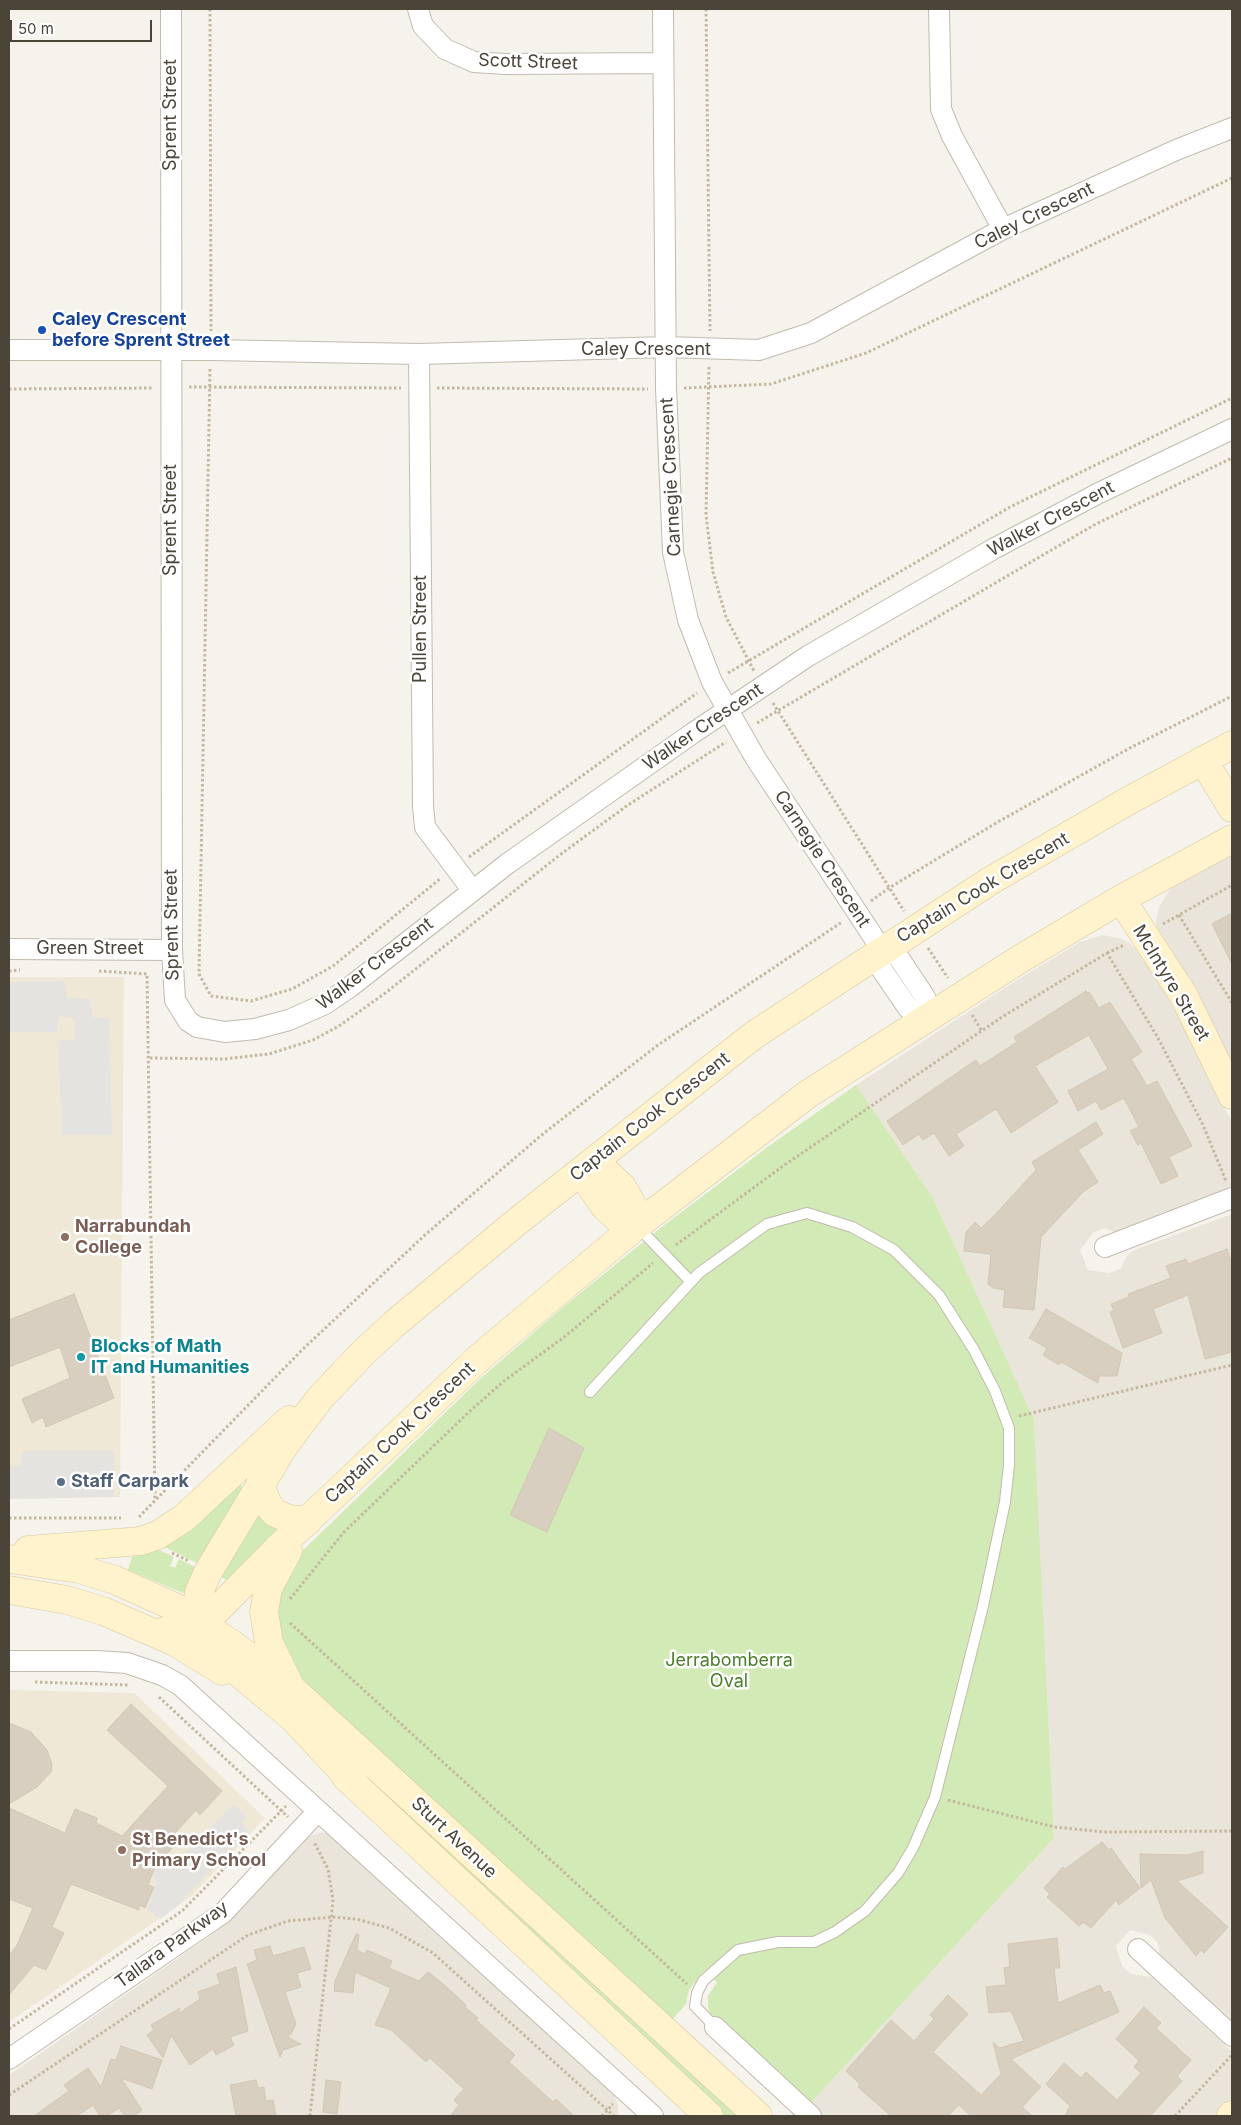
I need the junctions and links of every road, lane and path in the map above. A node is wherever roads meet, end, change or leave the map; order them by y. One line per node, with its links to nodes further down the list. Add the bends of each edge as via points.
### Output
1 (171, 9): 12 (street, Sprent Street)
2 (210, 9): 13 (path)
3 (418, 9): 7 (street, Scott Street, via 423,26 445,49 474,62)
4 (663, 9): 7 (street, Carnegie Crescent)
5 (706, 9): 14 (path)
6 (939, 9): 9 (street, via 941,109 952,136)
7 (663, 63): 10 (street, Carnegie Crescent)
8 (1232, 128): 9 (street, Caley Crescent)
9 (1003, 229): 14 (street, Caley Crescent, via 811,333 759,350)
10 (667, 347): 14 (street, Caley Crescent); 15 (street, Caley Crescent); 20 (street, Carnegie Crescent, via 673,552 688,620)
11 (9, 350): 12 (street, Caley Crescent)
12 (172, 350): 13 (street, Caley Crescent); 39 (street, Sprent Street)
13 (211, 350): 15 (street, Caley Crescent); 29 (path, via 199,974 211,996 251,1001 292,989 333,966)
14 (710, 350): 19 (path, via 706,515 713,572 726,617)
15 (419, 354): 29 (street, Pullen Street, via 423,806 425,827)
16 (1232, 398): 19 (path, via 1010,507)
17 (1232, 429): 21 (street, Walker Crescent, via 995,548 808,656)
18 (1232, 458): 24 (path, via 1094,525)
19 (748, 660): 20 (path); 21 (path)
20 (712, 682): 23 (street, Carnegie Crescent); 29 (path)
21 (763, 687): 23 (street, Walker Crescent); 24 (path)
22 (1232, 696): 31 (path, via 1128,749)
23 (727, 711): 25 (street, Carnegie Crescent); 32 (street, Walker Crescent)
24 (777, 711): 25 (path); 31 (path)
25 (740, 732): 34 (street, Carnegie Crescent); 49 (path, via 569,848 378,999 339,1026 294,1047 251,1057)
26 (1223, 756): 27 (main road); 36 (main road, Captain Cook Crescent, via 990,881)
27 (1232, 808)
28 (1232, 839): 33 (main road, Captain Cook Crescent)
29 (455, 867): 32 (street, Pullen Street)
30 (1232, 885): 35 (path)
31 (889, 888): 34 (path); 36 (path)
32 (472, 890): 47 (street, Walker Crescent, via 350,987 314,1009 255,1029 215,1032)
33 (1122, 899): 37 (main road, McIntyre Street); 44 (main road, Captain Cook Crescent)
34 (856, 912): 40 (street, Carnegie Crescent); 61 (path, via 658,1044 544,1133 426,1234 311,1341)
35 (1179, 915): 37 (path); 45 (path)
36 (916, 928): 40 (main road, Captain Cook Crescent); 44 (path)
37 (1144, 936): 50 (main road, McIntyre Street, via 1184,996)
38 (9, 949): 39 (street, Green Street)
39 (172, 950): 47 (street, Sprent Street, via 174,995 181,1012)
40 (882, 950): 46 (street, Carnegie Crescent, via 897,955 925,997); 51 (main road, Captain Cook Crescent, via 754,1035)
41 (9, 970): 42 (path)
42 (27, 970)
43 (91, 970): 49 (path, via 148,974)
44 (960, 997): 46 (main road, Captain Cook Crescent); 48 (path)
45 (1232, 1003)
46 (927, 1017): 53 (main road, Captain Cook Crescent, via 808,1094)
47 (192, 1024)
48 (982, 1031)
49 (150, 1058): 61 (path)
50 (1232, 1095)
51 (587, 1166): 53 (main road, via 622,1187); 56 (main road, Captain Cook Crescent)
52 (1232, 1198): 54 (street)
53 (637, 1226): 55 (lane); 65 (main road, Captain Cook Crescent, via 480,1357)
54 (1105, 1247)
55 (691, 1282): 58 (lane); 59 (lane, via 767,1224 807,1213 852,1227 894,1250 939,1295 974,1350)
56 (364, 1352): 60 (main road, Captain Cook Crescent, via 310,1410); 67 (main road, via 171,1528 141,1541)
57 (1232, 1365): 59 (path)
58 (590, 1392)
59 (1006, 1419): 81 (lane, via 1009,1465 1005,1502 984,1606)
60 (260, 1484): 65 (main road, via 268,1505 276,1513 289,1519); 72 (main road, Captain Cook Crescent, via 204,1578 197,1598)
61 (155, 1500): 64 (path)
62 (9, 1518): 63 (path)
63 (125, 1518)
64 (134, 1518)
65 (308, 1520): 72 (main road, Captain Cook Crescent, via 216,1610); 77 (main road, via 272,1577 264,1608 269,1643)
66 (166, 1550): 69 (path)
67 (9, 1552)
68 (9, 1559): 72 (main road, Sturt Avenue, via 79,1569 130,1587)
69 (194, 1564)
70 (9, 1590): 73 (main road, Sturt Avenue, via 67,1600)
71 (286, 1620): 88 (path)
72 (199, 1621): 73 (main road, Captain Cook Crescent); 77 (main road, Sturt Avenue); 79 (main road, Captain Cook Crescent, via 214,1652 294,1719)
73 (157, 1633): 79 (main road, Sturt Avenue, via 208,1662 243,1687)
74 (9, 1661): 80 (street, via 114,1662 150,1670 180,1686)
75 (30, 1682): 76 (path)
76 (132, 1685)
77 (291, 1688): 99 (main road, Sturt Avenue)
78 (158, 1696): 82 (path)
79 (360, 1790): 98 (main road, Sturt Avenue)
80 (298, 1793): 82 (path); 83 (street)
81 (935, 1797): 85 (path, via 1054,1827 1104,1832); 88 (lane, via 913,1848 898,1873 864,1911 814,1942 778,1942 738,1950 704,1981)
82 (281, 1811): 84 (path); 90 (path, via 182,1911)
83 (318, 1811): 84 (street, Tallara Parkway); 95 (street)
84 (301, 1829): 86 (path, via 312,1838 328,1869 333,1891); 93 (street, Tallara Parkway, via 223,1913)
85 (1232, 1831)
86 (333, 1917): 94 (path, via 288,1921 248,1935); 96 (path); 97 (path, via 389,1928 433,1953)
87 (1138, 1949): 91 (street)
88 (697, 1993): 89 (lane, via 695,2006)
89 (715, 2028): 100 (street)
90 (9, 2029)
91 (1232, 2036)
92 (1232, 2055): 101 (path)
93 (9, 2059)
94 (9, 2095)
95 (645, 2114)
96 (310, 2116)
97 (614, 2116)
98 (710, 2116)
99 (758, 2116)
100 (811, 2116)
101 (1176, 2116)

